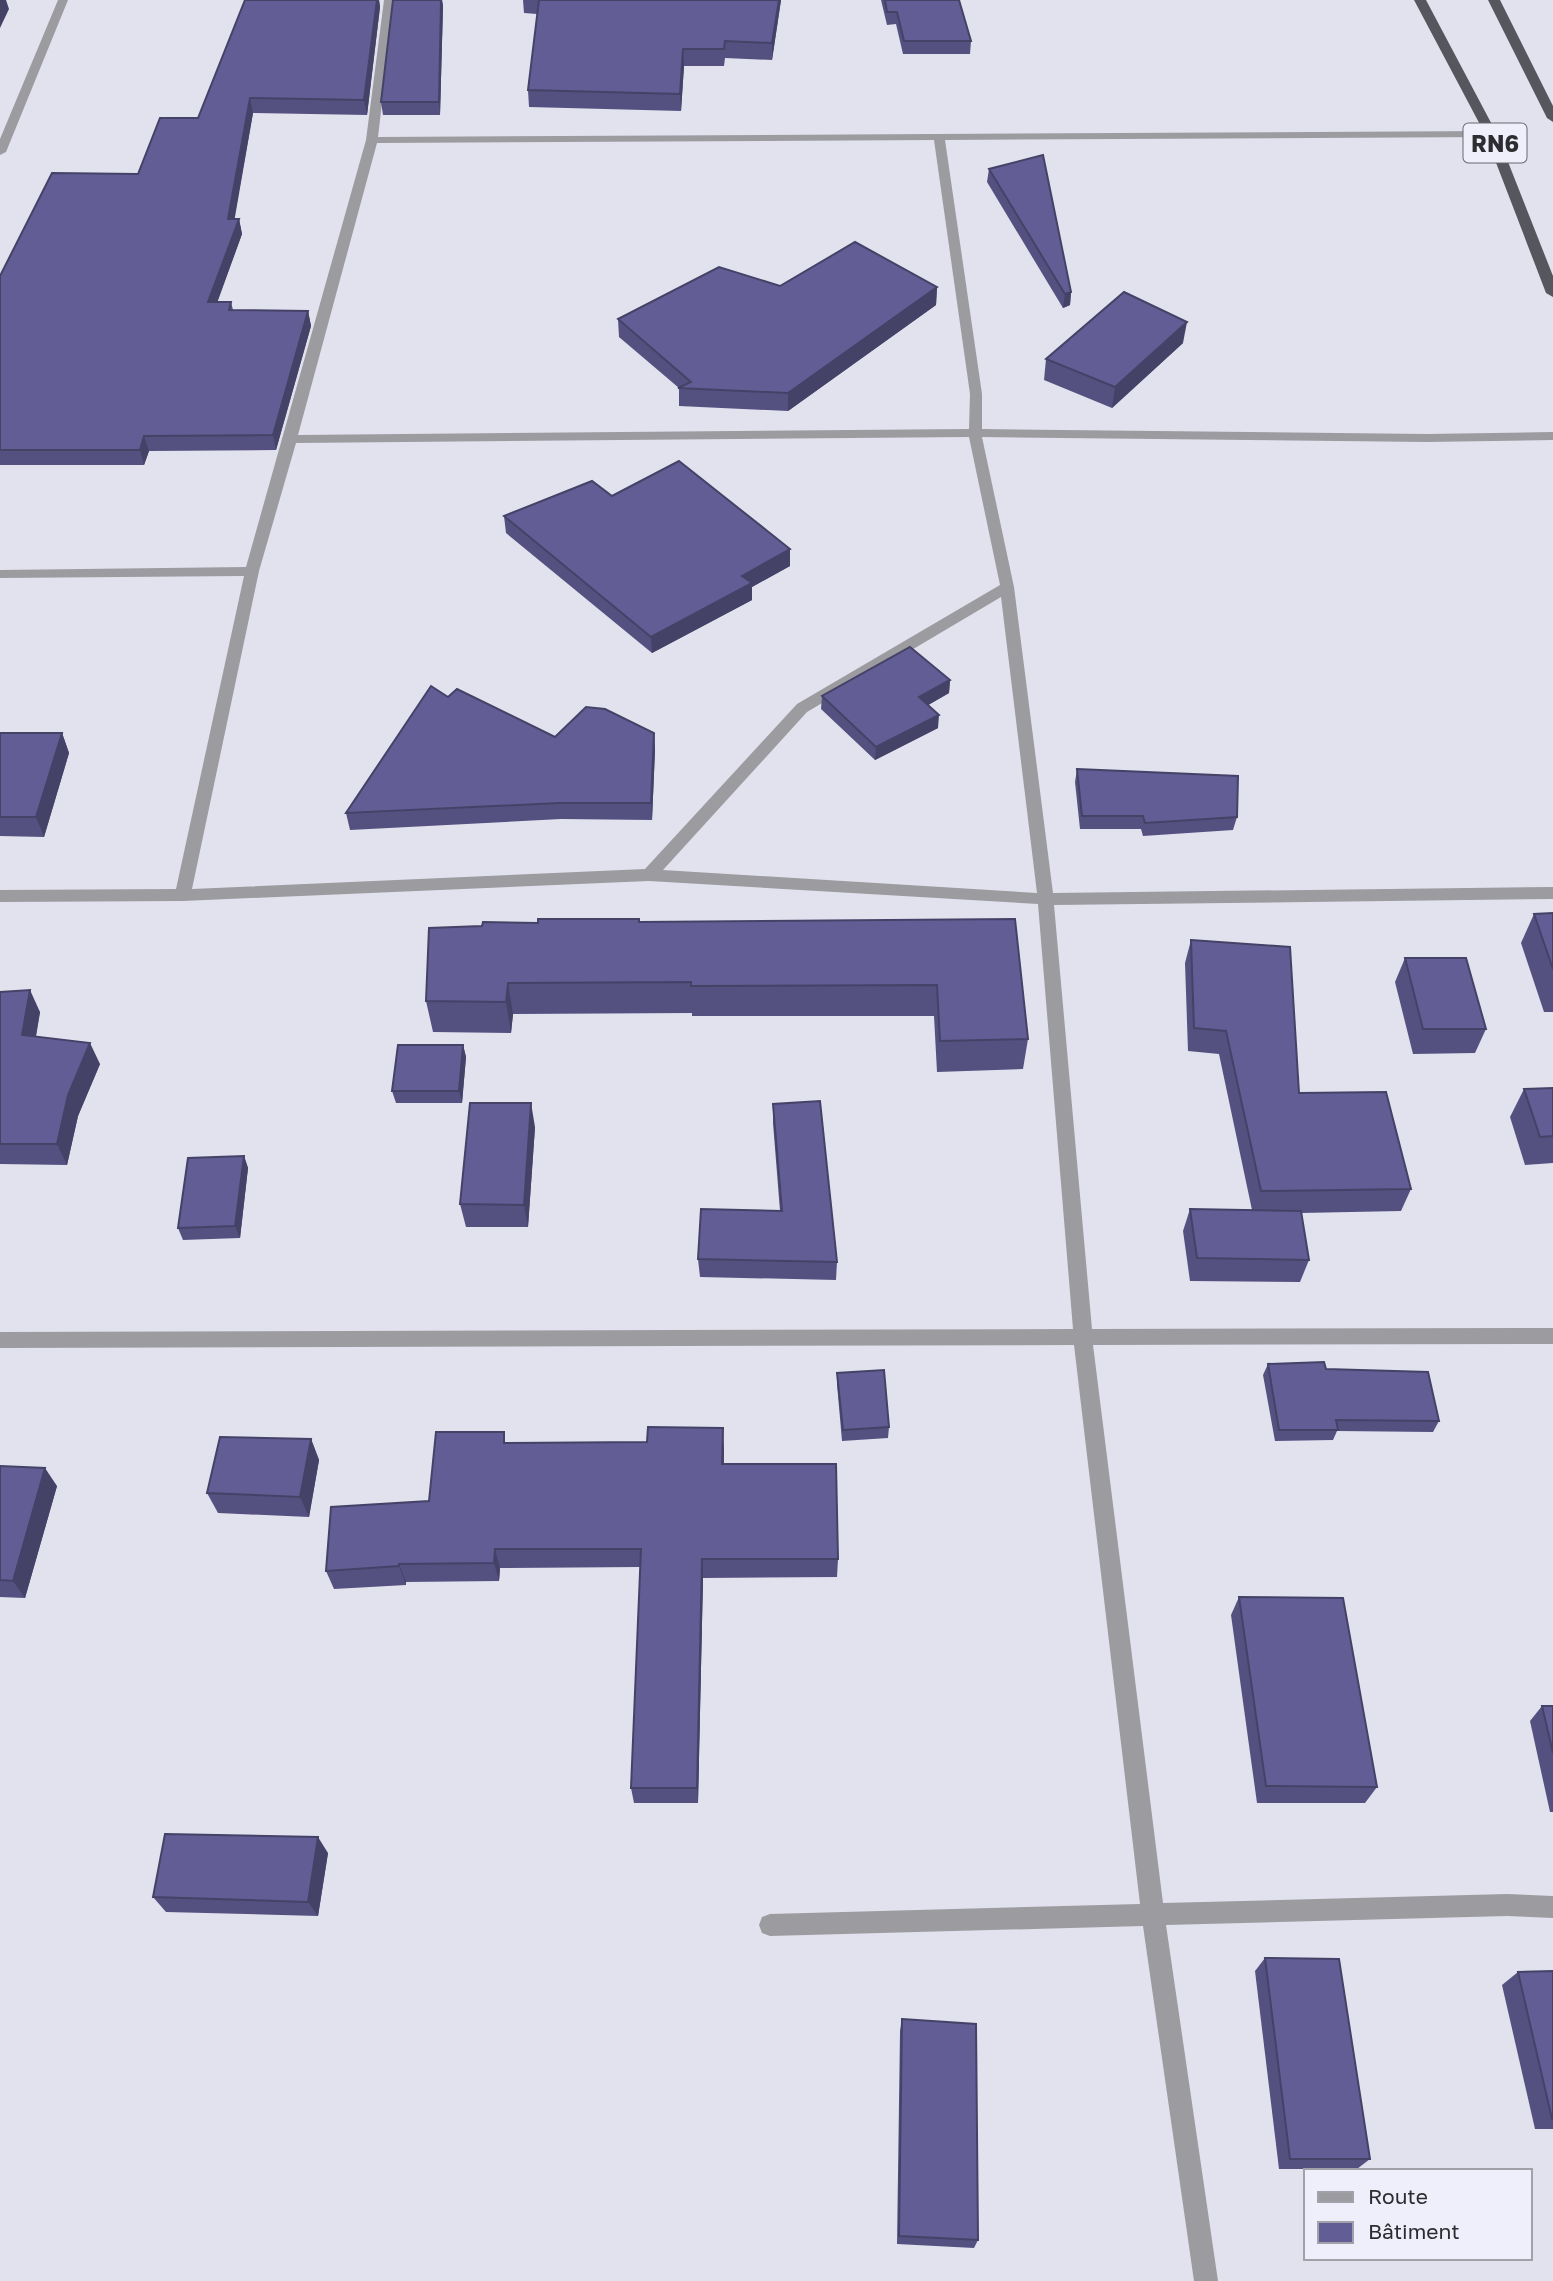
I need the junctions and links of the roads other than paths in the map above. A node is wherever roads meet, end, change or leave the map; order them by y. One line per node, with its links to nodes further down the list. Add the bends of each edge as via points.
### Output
1 (62, 0): 9 (street)
2 (389, 0): 8 (street)
3 (1420, 0): 6 (highway, RN6)
4 (1493, 0): 5 (highway, RN6)
5 (1553, 118)
6 (1491, 134): 7 (street); 10 (highway, RN6)
7 (939, 137): 8 (street); 11 (street, via 976,394)
8 (372, 140): 13 (street)
9 (0, 152)
10 (1553, 293)
11 (975, 433): 12 (street); 13 (street); 16 (street)
12 (1553, 436)
13 (290, 439): 14 (street)
14 (252, 571): 15 (street); 19 (street)
15 (0, 574)
16 (1007, 587): 17 (street, via 802,708); 21 (street)
17 (649, 875): 19 (street); 21 (street)
18 (1553, 893): 21 (street)
19 (183, 895): 20 (street)
20 (0, 896)
21 (1046, 899): 23 (street)
22 (1553, 1336): 23 (street)
23 (1083, 1338): 24 (street); 26 (street)
24 (0, 1340)
25 (1553, 1907): 26 (street)
26 (1153, 1915): 27 (street); 28 (street)
27 (770, 1925)
28 (1206, 2281)

